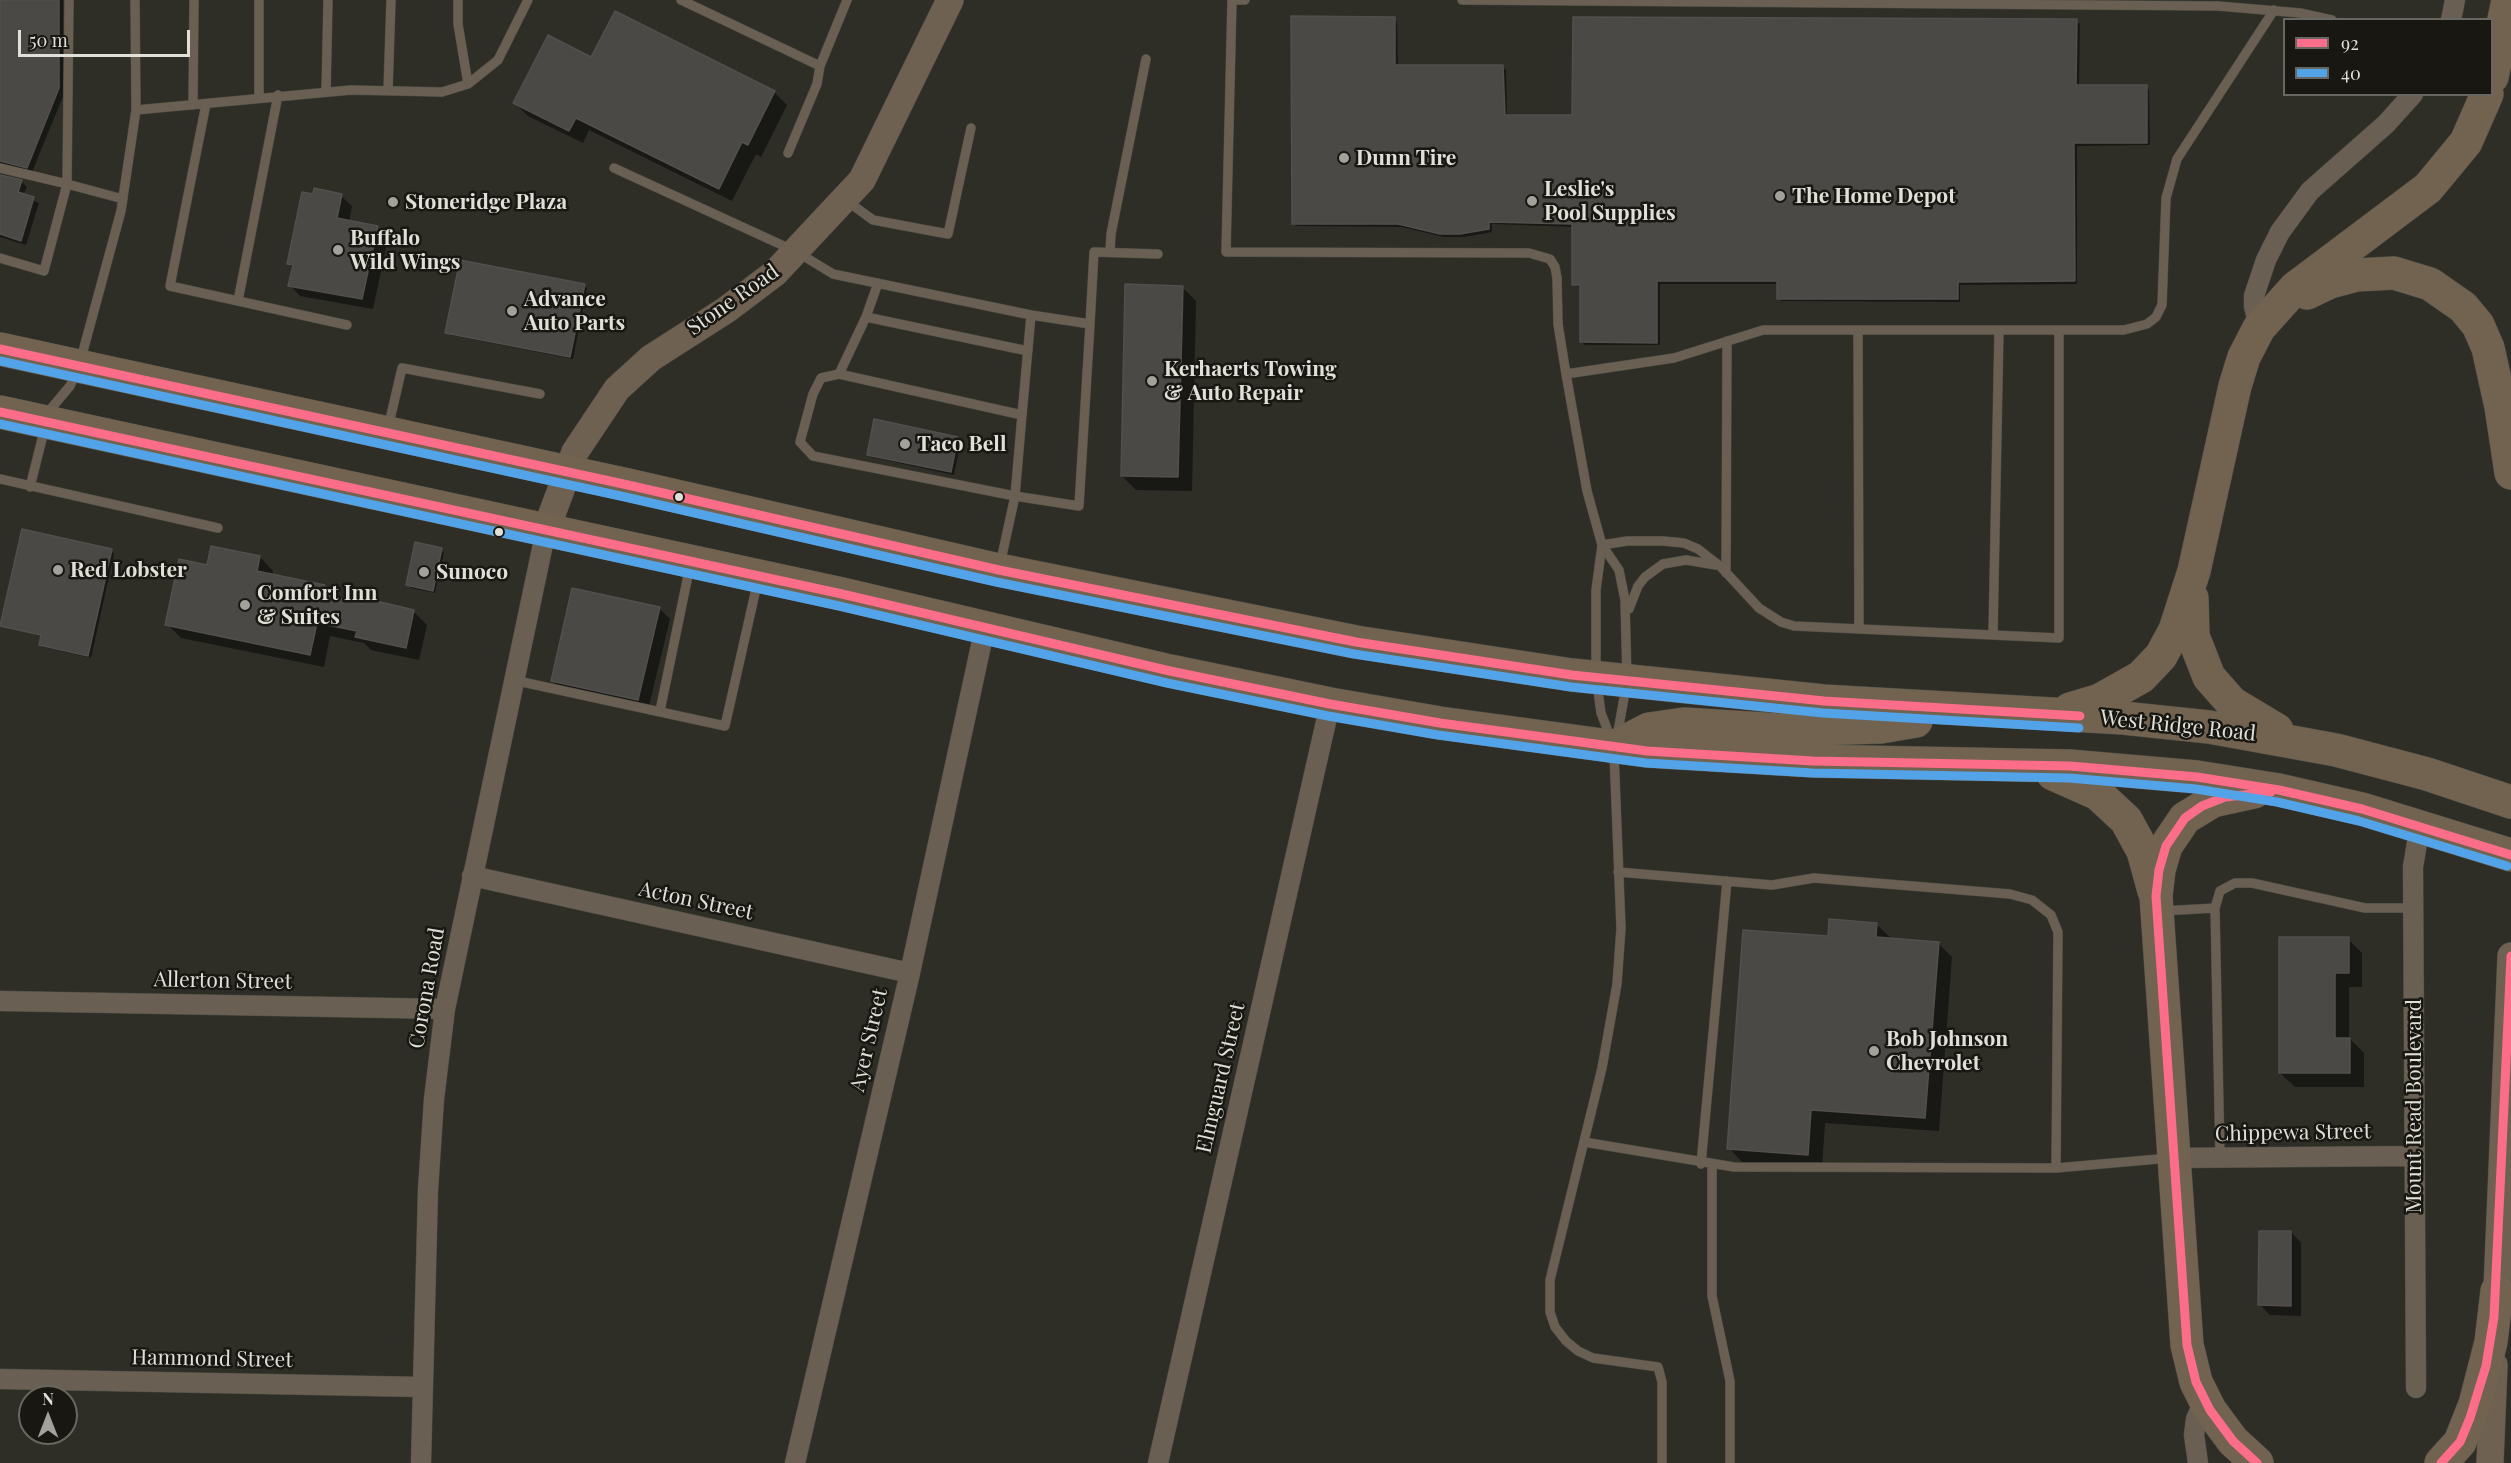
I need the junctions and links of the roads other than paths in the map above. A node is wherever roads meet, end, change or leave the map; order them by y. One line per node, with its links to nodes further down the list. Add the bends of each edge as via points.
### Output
1 (69, 0): 36 (lane)
2 (135, 0): 31 (lane)
3 (194, 0): 30 (lane)
4 (259, 0): 28 (lane)
5 (328, 0): 24 (lane)
6 (391, 0): 23 (lane)
7 (458, 0): 22 (lane)
8 (528, 0): 22 (lane, via 498,60)
9 (681, 0): 20 (lane)
10 (847, 0): 20 (lane)
11 (950, 0): 38 (street, Stone Road, via 862,180)
12 (1245, 0): 58 (lane, via 1232,0 1226,252 1540,254 1555,267)
13 (1462, 0): 16 (lane, via 2206,6)
14 (2455, 0): 18 (street)
15 (2508, 0): 21 (highway)
16 (2274, 10): 17 (lane); 52 (lane, via 2177,159 2166,198 2164,290 2156,317 2135,329)
17 (2320, 18)
18 (2451, 18)
19 (1146, 59): 40 (lane)
20 (819, 66): 33 (lane, via 817,84)
21 (2493, 72)
22 (468, 84): 23 (lane, via 442,92)
23 (388, 91): 24 (lane)
24 (326, 92): 25 (lane)
25 (278, 95): 28 (lane); 44 (lane)
26 (2411, 96): 49 (street, via 2386,124 2310,191 2280,232 2254,296)
27 (2486, 96): 49 (highway, via 2466,142 2435,180 2404,208 2295,288)
28 (259, 97): 29 (lane)
29 (206, 104): 30 (lane); 44 (lane, via 170,286)
30 (193, 105): 31 (lane)
31 (136, 110): 37 (lane)
32 (971, 128): 38 (lane, via 948,234 873,220)
33 (788, 153)
34 (0, 168): 36 (lane)
35 (614, 168): 39 (lane)
36 (67, 184): 37 (lane); 42 (lane, via 44,271)
37 (123, 199): 56 (lane)
38 (845, 199): 39 (street, Stone Road)
39 (796, 252): 43 (lane, via 834,274); 64 (street, Stone Road, via 752,292 671,343 632,374 602,408)
40 (1110, 252): 41 (lane); 47 (lane, via 1094,252)
41 (1158, 254)
42 (0, 258)
43 (878, 283): 45 (lane); 46 (lane)
44 (238, 301): 48 (lane)
45 (1031, 315): 47 (lane); 55 (lane)
46 (866, 317): 55 (lane); 57 (lane)
47 (1090, 324): 68 (lane, via 1079,506)
48 (347, 325)
49 (2259, 328): 65 (highway, via 2305,294 2356,275 2394,273 2442,290 2471,316 2483,335 2496,380); 75 (highway, via 2235,386)
50 (1858, 330): 51 (lane); 53 (lane, via 1762,330); 79 (lane)
51 (1999, 330): 52 (lane); 80 (lane)
52 (2059, 330): 80 (lane, via 2059,638)
53 (1727, 341): 58 (lane, via 1674,358); 74 (lane)
54 (0, 349): 56 (highway, West Ridge Road)
55 (1028, 351): 61 (lane)
56 (79, 366): 62 (lane); 63 (highway, West Ridge Road)
57 (839, 374): 61 (lane); 68 (lane, via 821,378 813,394 800,442 813,456)
58 (1566, 374): 71 (lane, via 1587,491)
59 (540, 394): 63 (lane, via 402,368)
60 (0, 412): 62 (highway)
61 (1022, 415): 68 (lane)
62 (45, 422): 67 (lane); 70 (highway)
63 (387, 434): 64 (highway, West Ridge Road)
64 (566, 472): 70 (street, Stone Road); 73 (highway, West Ridge Road)
65 (2511, 473)
66 (0, 480): 67 (lane)
67 (30, 487): 69 (lane)
68 (1015, 496): 73 (lane)
69 (218, 528)
70 (546, 530): 72 (highway); 82 (street, Corona Road)
71 (1602, 545): 74 (lane, via 1645,540 1684,543); 77 (lane, via 1619,570); 81 (lane, via 1596,590)
72 (691, 561): 76 (highway); 85 (lane)
73 (999, 570): 81 (highway, West Ridge Road, via 1356,642)
74 (1724, 570): 77 (lane, via 1686,560 1663,564 1638,586); 79 (lane, via 1760,608 1781,622)
75 (2194, 571): 86 (highway, via 2175,630 2161,656 2141,677 2100,700); 88 (highway, via 2193,636 2214,684 2232,703 2259,720)
76 (759, 576): 78 (highway); 85 (lane, via 725,726)
77 (1627, 623): 81 (lane)
78 (985, 627): 83 (highway); 101 (street, Ayer Street)
79 (1859, 629): 80 (lane)
80 (1994, 635)
81 (1612, 679): 84 (highway, West Ridge Road, via 1824,701); 87 (lane, via 1622,720); 87 (lane, via 1601,714)
82 (513, 680): 85 (lane); 95 (street, Corona Road)
83 (1330, 704): 87 (highway); 118 (street, Elmguard Street)
84 (1980, 710): 86 (highway, West Ridge Road); 87 (highway, via 1881,727 1781,730 1684,724 1649,729)
85 (660, 711)
86 (2039, 714): 88 (highway, West Ridge Road, via 2165,722 2251,733)
87 (1614, 747): 89 (highway, via 1813,761); 94 (lane)
88 (2336, 750): 91 (highway, West Ridge Road)
89 (2017, 765): 90 (highway, via 2154,772); 99 (highway, via 2079,783 2118,812 2143,851)
90 (2299, 794): 92 (highway); 99 (highway, via 2238,794 2193,812 2171,836 2162,858)
91 (2511, 802)
92 (2423, 826): 93 (highway); 98 (street, Mount Read Boulevard, via 2413,855)
93 (2511, 855)
94 (1618, 872): 96 (lane); 104 (lane, via 1621,928 1617,984)
95 (472, 876): 101 (street, Acton Street); 103 (street, Corona Road)
96 (1727, 881): 108 (lane); 110 (lane, via 1772,885 1814,878 2010,894 2032,900 2051,915 2058,932)
97 (2215, 908): 98 (lane, via 2220,891 2243,882 2365,908); 99 (lane); 107 (lane)
98 (2413, 908): 105 (street, Mount Read Boulevard)
99 (2157, 911): 106 (highway)
100 (2511, 956): 111 (street)
101 (910, 973): 117 (street, Ayer Street)
102 (0, 1001): 103 (street, Allerton Street)
103 (445, 1009): 113 (street, Corona Road, via 428,1190)
104 (1584, 1142): 108 (lane); 119 (lane, via 1550,1280 1550,1312 1566,1341 1585,1355 1658,1367 1662,1382)
105 (2414, 1156): 107 (street, Chippewa Street); 114 (street, Mount Read Boulevard)
106 (2174, 1158): 107 (street, Chippewa Street); 110 (lane); 115 (highway, via 2187,1345)
107 (2220, 1158)
108 (1701, 1164): 109 (lane)
109 (1712, 1165): 110 (lane); 120 (lane, via 1712,1296 1730,1381)
110 (2056, 1168)
111 (2497, 1290): 123 (highway, via 2491,1342 2473,1411 2460,1442); 124 (street)
112 (0, 1379): 113 (street, Hammond Street)
113 (423, 1387): 116 (street, Corona Road)
114 (2416, 1388)
115 (2204, 1401): 121 (street, via 2195,1427); 122 (highway, via 2223,1430)
116 (421, 1463)
117 (795, 1463)
118 (1158, 1463)
119 (1662, 1463)
120 (1730, 1463)
121 (2198, 1463)
122 (2257, 1463)
123 (2441, 1463)
124 (2490, 1463)

